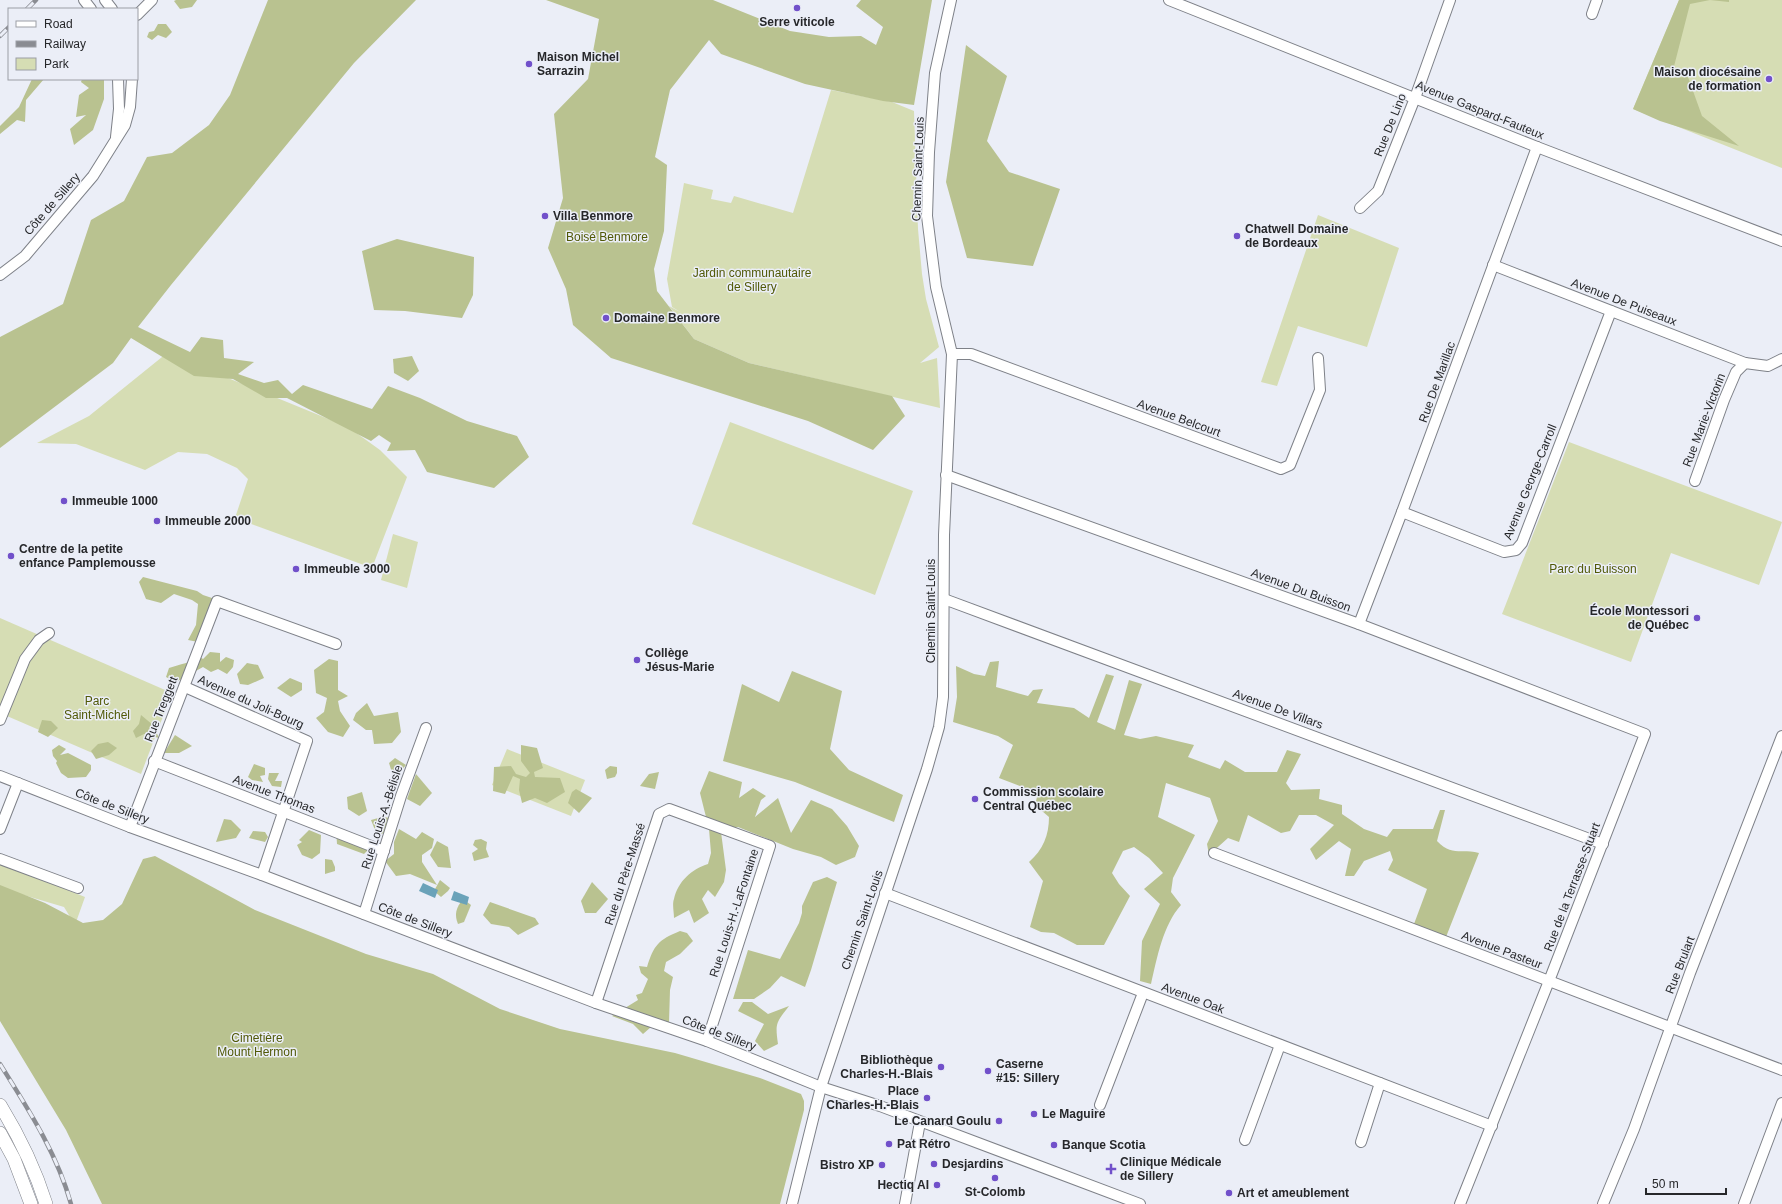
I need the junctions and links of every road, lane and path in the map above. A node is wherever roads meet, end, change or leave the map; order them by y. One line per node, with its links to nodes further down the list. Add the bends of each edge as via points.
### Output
1 (84, 0): 8 (street)
2 (105, 0): 9 (street)
3 (152, 0): 10 (street)
4 (951, 0): 22 (street, Chemin Saint-Louis, via 935,73 927,216 936,287)
5 (1169, 0): 14 (street, Avenue Gaspard-Fauteux)
6 (1450, 0): 14 (street, Rue De Lino)
7 (1597, 0): 11 (street)
8 (90, 8)
9 (111, 8)
10 (138, 14)
11 (1592, 14)
12 (118, 80): 15 (street, Côte de Sillery, via 119,109)
13 (132, 80): 15 (street, Côte de Sillery, via 130,107 125,125)
14 (1415, 98): 16 (street, Avenue Gaspard-Fauteux); 17 (street, Rue De Lino, via 1378,191)
15 (115, 142): 20 (street, Côte de Sillery, via 93,176 30,250)
16 (1536, 147): 18 (street, Avenue Gaspard-Fauteux); 19 (street, Rue De Marillac)
17 (1360, 208)
18 (1782, 241)
19 (1494, 265): 21 (street, Avenue De Puiseaux); 28 (street, Rue De Marillac)
20 (0, 275)
21 (1611, 311): 25 (street, Avenue De Puiseaux); 28 (street, Avenue George-Carroll, via 1522,543 1516,550 1504,552)
22 (952, 354): 23 (street, Avenue Belcourt, via 971,354 1281,469 1290,465 1320,390); 26 (street, Chemin Saint-Louis)
23 (1318, 358)
24 (1782, 359): 25 (street, via 1768,366)
25 (1745, 363): 27 (street, Rue Marie-Victorin, via 1736,372 1724,400)
26 (946, 475): 29 (street, Chemin Saint-Louis); 30 (street, Avenue Du Buisson)
27 (1695, 481)
28 (1402, 512): 30 (street, Rue De Marillac)
29 (944, 599): 45 (street, Avenue De Villars); 51 (street, Chemin Saint-Louis, via 943,697 939,727)
30 (1359, 624): 36 (street, Avenue Du Buisson)
31 (50, 633): 34 (street, via 39,640 25,658)
32 (336, 644): 33 (street, Rue Treggett, via 216,601)
33 (185, 687): 38 (street, Rue Treggett); 41 (street, Avenue du Joli-Bourg, via 307,741)
34 (0, 720)
35 (426, 728): 46 (street, Rue Louis-A.-Bélisle)
36 (1645, 734): 45 (street, Rue de la Terrasse-Stuart)
37 (1782, 736): 56 (street, Rue Brulart)
38 (154, 761): 41 (street, Avenue Thomas); 42 (street, Rue Treggett)
39 (0, 776): 40 (street, Côte de Sillery)
40 (18, 783): 42 (street, Côte de Sillery); 44 (street)
41 (283, 812): 46 (street, Avenue Thomas); 49 (street)
42 (130, 827): 49 (street, Côte de Sillery)
43 (718, 827): 55 (street, Rue du Père-Massé, via 669,809 659,814); 57 (street, Rue Louis-H.-LaFontaine, via 770,846)
44 (0, 829)
45 (1602, 844): 53 (street, Rue de la Terrasse-Stuart)
46 (384, 851): 52 (street, Rue Louis-A.-Bélisle)
47 (1214, 853): 53 (street, Avenue Pasteur)
48 (0, 858): 50 (street)
49 (262, 875): 52 (street, Côte de Sillery)
50 (78, 888)
51 (885, 893): 54 (street, Avenue Oak); 61 (street, Chemin Saint-Louis)
52 (364, 914): 55 (street, Côte de Sillery)
53 (1549, 981): 56 (street, Avenue Pasteur); 66 (street, Rue de la Terrasse-Stuart)
54 (1143, 993): 58 (street, Avenue Oak); 64 (street)
55 (596, 1003): 57 (street, Côte de Sillery)
56 (1671, 1026): 59 (street, Avenue Pasteur); 76 (street, Rue Brulart, via 1634,1129)
57 (707, 1041): 61 (street, Côte de Sillery)
58 (1280, 1045): 60 (street, Avenue Oak); 68 (street)
59 (1782, 1070)
60 (1380, 1083): 66 (street, Avenue Oak); 69 (street)
61 (821, 1087): 65 (street, Côte de Sillery); 72 (street, Chemin Saint-Louis)
62 (1782, 1104): 77 (street)
63 (0, 1105): 71 (main road, via 26,1152)
64 (1100, 1105)
65 (920, 1122): 73 (street); 74 (street, Côte de Sillery)
66 (1492, 1126): 75 (street, Rue de la Terrasse-Stuart)
67 (0, 1133): 70 (main road, via 14,1159)
68 (1245, 1140)
69 (1361, 1142)
70 (31, 1204)
71 (46, 1204)
72 (792, 1204)
73 (905, 1204)
74 (1140, 1204)
75 (1460, 1204)
76 (1603, 1204)
77 (1744, 1204)

